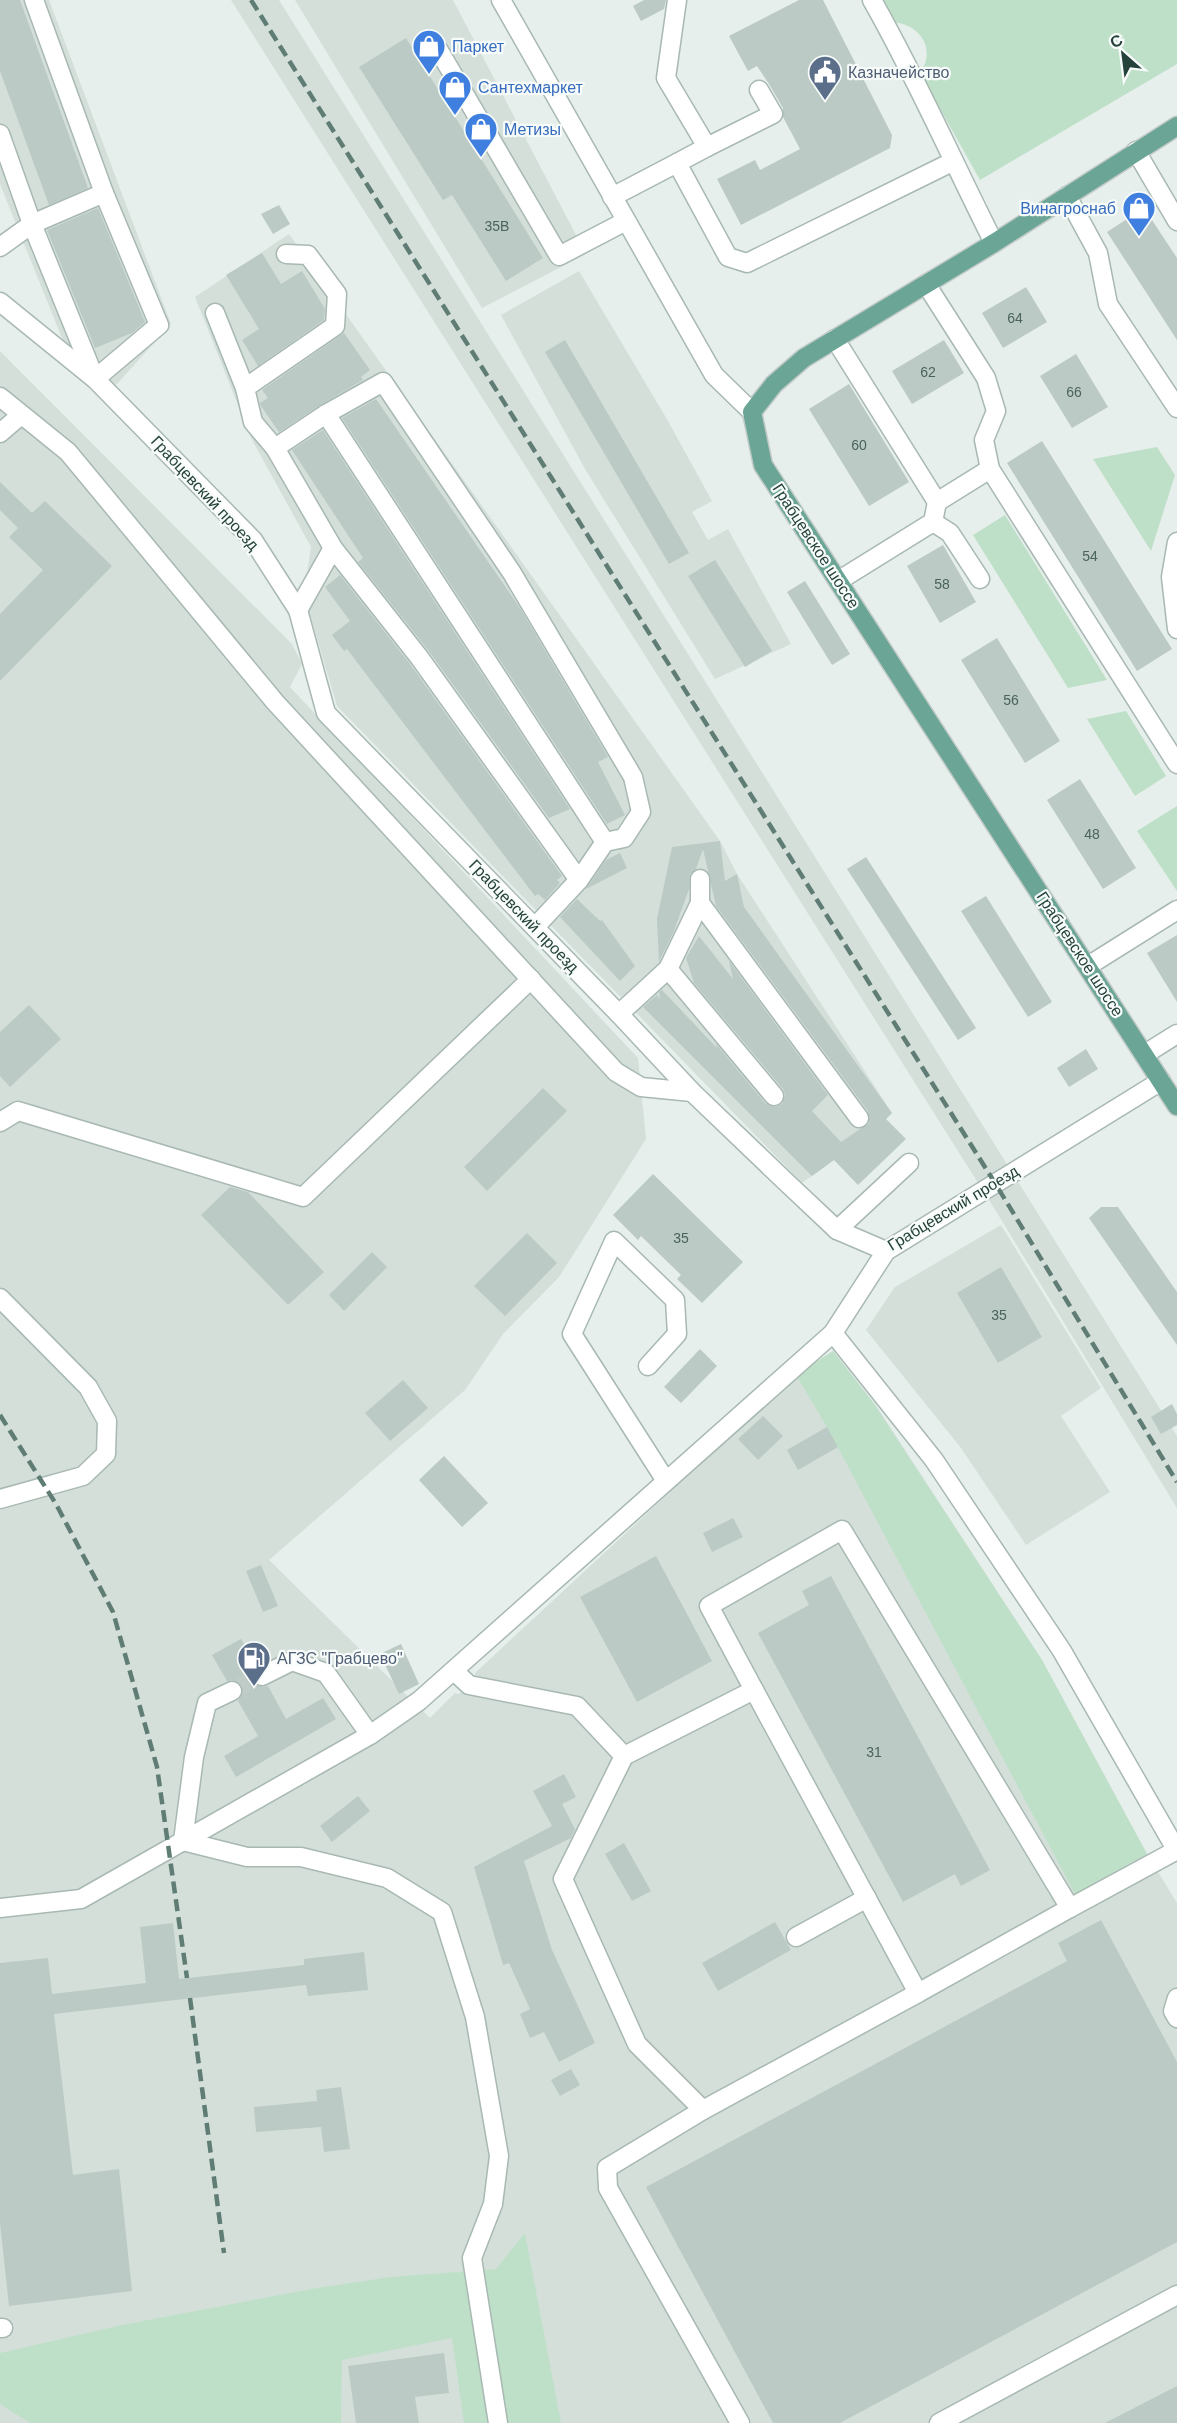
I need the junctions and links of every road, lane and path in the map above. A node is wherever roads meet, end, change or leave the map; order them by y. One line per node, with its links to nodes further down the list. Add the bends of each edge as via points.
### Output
1 (34, 0): 13 (street)
2 (501, 0): 14 (street)
3 (677, 0): 9 (street, via 666,78)
4 (872, 0): 11 (street)
5 (438, 49): 16 (street, via 559,256)
6 (759, 90): 9 (street, via 772,114)
7 (1177, 126): 10 (main road)
8 (0, 134): 18 (street)
9 (707, 147): 12 (street)
10 (1136, 151): 15 (main road); 17 (street)
11 (952, 162): 12 (street, via 747,263 728,257); 19 (street)
12 (677, 163): 14 (street)
13 (104, 193): 18 (street); 26 (street, via 159,325)
14 (612, 196): 16 (street)
15 (1067, 196): 19 (main road); 29 (street, via 1098,253 1108,304)
16 (626, 221): 30 (street, via 714,375)
17 (1177, 222)
18 (32, 224): 20 (street); 26 (street)
19 (994, 243): 22 (main road)
20 (0, 247)
21 (286, 254): 27 (street, via 308,255 337,294 335,326)
22 (926, 284): 25 (main road); 35 (street, via 987,378 996,411 984,440)
23 (0, 302): 26 (street, Грабцевский проезд)
24 (215, 313): 27 (street)
25 (835, 339): 30 (main road, via 804,358 774,384); 36 (street)
26 (95, 379): 42 (street, Грабцевский проезд, via 253,540)
27 (246, 388): 34 (street, via 253,422)
28 (0, 397): 32 (street)
29 (1177, 408)
30 (752, 412): 41 (main road, Грабцевское шоссе, via 763,465)
31 (326, 414): 34 (street); 45 (street); 45 (street, via 383,382 512,573 633,777 641,812 624,838)
32 (21, 415): 33 (street); 53 (street, via 68,452 275,702)
33 (0, 433)
34 (275, 448): 39 (street)
35 (990, 469): 36 (street); 44 (street)
36 (937, 502): 37 (street)
37 (933, 522): 40 (street, via 950,533); 41 (street)
38 (1177, 542): 43 (street, via 1171,577)
39 (333, 548): 42 (street); 47 (street, via 419,657)
40 (980, 579)
41 (838, 581): 51 (main road, Грабцевское шоссе)
42 (298, 610): 50 (street, Грабцевский проезд, via 326,713)
43 (1177, 628)
44 (1177, 764)
45 (605, 842): 47 (street)
46 (700, 879): 48 (street)
47 (579, 880): 50 (street)
48 (700, 903): 52 (street); 61 (street)
49 (1177, 910): 51 (street)
50 (535, 927): 54 (street, Грабцевский проезд)
51 (1088, 966): 56 (main road, Грабцевское шоссе)
52 (668, 969): 54 (street); 59 (street)
53 (531, 979): 58 (street, via 616,1072 641,1087); 62 (street, via 303,1197 18,1111)
54 (620, 1014): 58 (street, Грабцевский проезд)
55 (1177, 1034): 56 (street)
56 (1145, 1054): 57 (main road, Грабцевское шоссе)
57 (1161, 1081): 60 (main road, Грабцевское шоссе); 65 (street, Грабцевский проезд)
58 (692, 1092): 64 (street, Грабцевский проезд)
59 (774, 1096)
60 (1177, 1104)
61 (859, 1118)
62 (0, 1122)
63 (909, 1163): 64 (street)
64 (837, 1230): 65 (street, Грабцевский проезд)
65 (886, 1251): 67 (street)
66 (0, 1298): 70 (street, via 88,1387 107,1421 106,1454 83,1476)
67 (833, 1333): 69 (street); 78 (street, via 934,1460 1056,1641)
68 (648, 1366): 69 (street, via 677,1334 675,1300 614,1241 572,1334)
69 (666, 1481): 71 (street)
70 (0, 1499)
71 (454, 1671): 75 (street); 76 (street, via 469,1685 577,1706)
72 (262, 1676): 75 (street, via 292,1661 326,1673)
73 (754, 1690): 76 (street); 79 (street); 81 (street, via 709,1606 842,1530)
74 (232, 1691): 77 (street, via 207,1703 194,1757)
75 (370, 1735): 77 (street)
76 (624, 1756): 86 (street, via 563,1879 637,2044)
77 (183, 1841): 80 (street, via 81,1899); 88 (street, via 247,1857 301,1857 387,1878 442,1912 475,2018 499,2156 494,2204 472,2258)
78 (1177, 1850): 81 (street)
79 (867, 1898): 82 (street); 83 (street)
80 (0, 1908)
81 (1070, 1908): 83 (street)
82 (796, 1937)
83 (918, 1993): 86 (street)
84 (1177, 1998): 85 (street, via 1173,2011)
85 (1177, 2018)
86 (704, 2110): 89 (street, via 607,2168 608,2188)
87 (1177, 2295): 90 (street)
88 (498, 2423)
89 (740, 2423)
90 (939, 2423)

